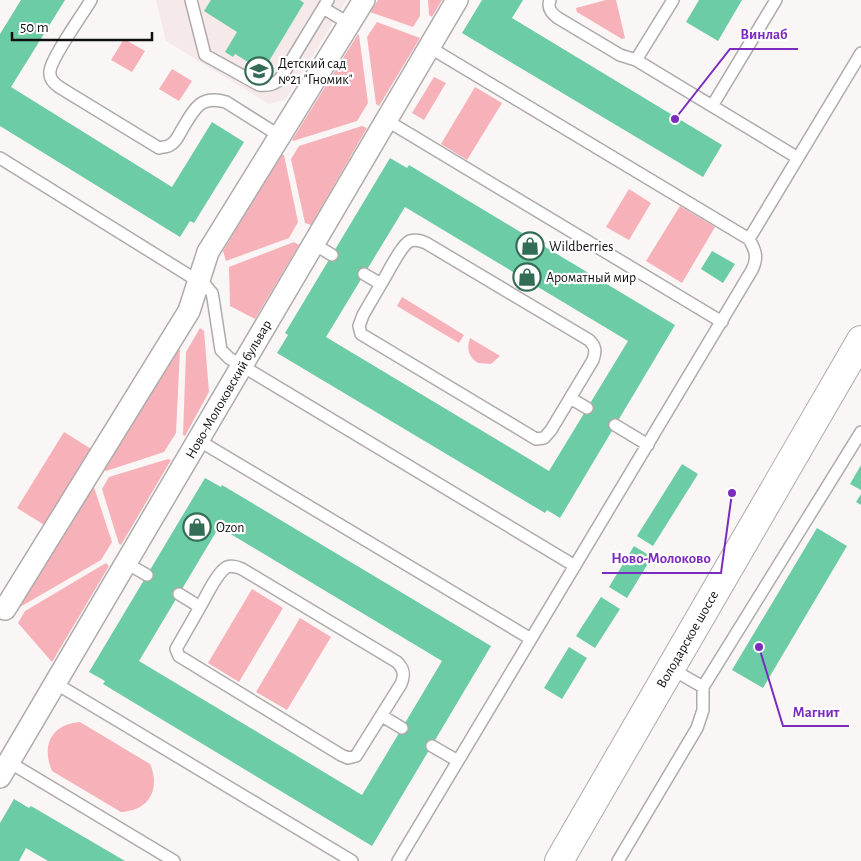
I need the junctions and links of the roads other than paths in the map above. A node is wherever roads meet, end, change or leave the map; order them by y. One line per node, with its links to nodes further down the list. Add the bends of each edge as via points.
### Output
1 (91, 0): 15 (lane, via 53,61 52,81 59,87 159,148 170,145 177,138 203,101 226,102)
2 (191, 0): 8 (lane, via 205,55 264,86 280,78)
3 (364, 0): 9 (street)
4 (457, 0): 10 (street, Ново-Молоковский бульвар)
5 (550, 0): 12 (lane, via 551,13 558,18 620,56)
6 (673, 0): 12 (lane)
7 (776, 0): 13 (lane)
8 (326, 4): 9 (lane)
9 (350, 24): 15 (street)
10 (429, 47): 14 (street, Ново-Молоковский бульвар); 18 (lane)
11 (861, 53): 17 (lane)
12 (636, 60): 13 (lane)
13 (712, 106): 17 (lane)
14 (386, 120): 19 (street, Ново-Молоковский бульвар); 24 (lane)
15 (280, 136): 22 (street, via 208,252)
16 (0, 158): 22 (lane)
17 (798, 158): 18 (lane)
18 (749, 239): 24 (lane, via 757,255 756,262)
19 (314, 244): 20 (lane); 26 (street, Ново-Молоковский бульвар)
20 (332, 255)
21 (364, 274): 23 (lane)
22 (199, 281): 26 (lane, via 212,293 221,350); 38 (street, via 189,311)
23 (381, 284): 27 (lane, via 359,326 367,339 536,439 544,438 551,430); 27 (lane, via 403,248 409,241 418,240 589,340 596,352)
24 (722, 322): 32 (lane)
25 (861, 340): 40 (main road, Володарское шоссе)
26 (242, 366): 31 (street, Ново-Молоковский бульвар); 34 (lane)
27 (570, 398): 28 (lane)
28 (587, 408)
29 (615, 425): 32 (lane)
30 (861, 432): 42 (lane)
31 (198, 440): 33 (street, Ново-Молоковский бульвар); 39 (lane)
32 (648, 445): 34 (lane)
33 (126, 563): 35 (lane); 41 (street, Ново-Молоковский бульвар)
34 (575, 566): 39 (lane)
35 (147, 575)
36 (179, 594): 37 (lane)
37 (200, 607): 43 (lane, via 219,574 226,567 233,566 398,662 404,676); 43 (lane, via 176,649 179,656 333,750 348,758 356,756)
38 (2, 611)
39 (531, 640): 46 (lane)
40 (670, 668): 42 (lane); 51 (main road, Володарское шоссе)
41 (55, 683): 47 (street, Ново-Молоковский бульвар); 49 (lane)
42 (703, 688): 52 (lane, via 703,710 697,728)
43 (382, 716): 44 (lane)
44 (402, 728)
45 (432, 746): 46 (lane)
46 (458, 761): 50 (lane)
47 (4, 770): 48 (lane)
48 (174, 861)
49 (352, 861)
50 (398, 861)
51 (559, 861)
52 (618, 861)

